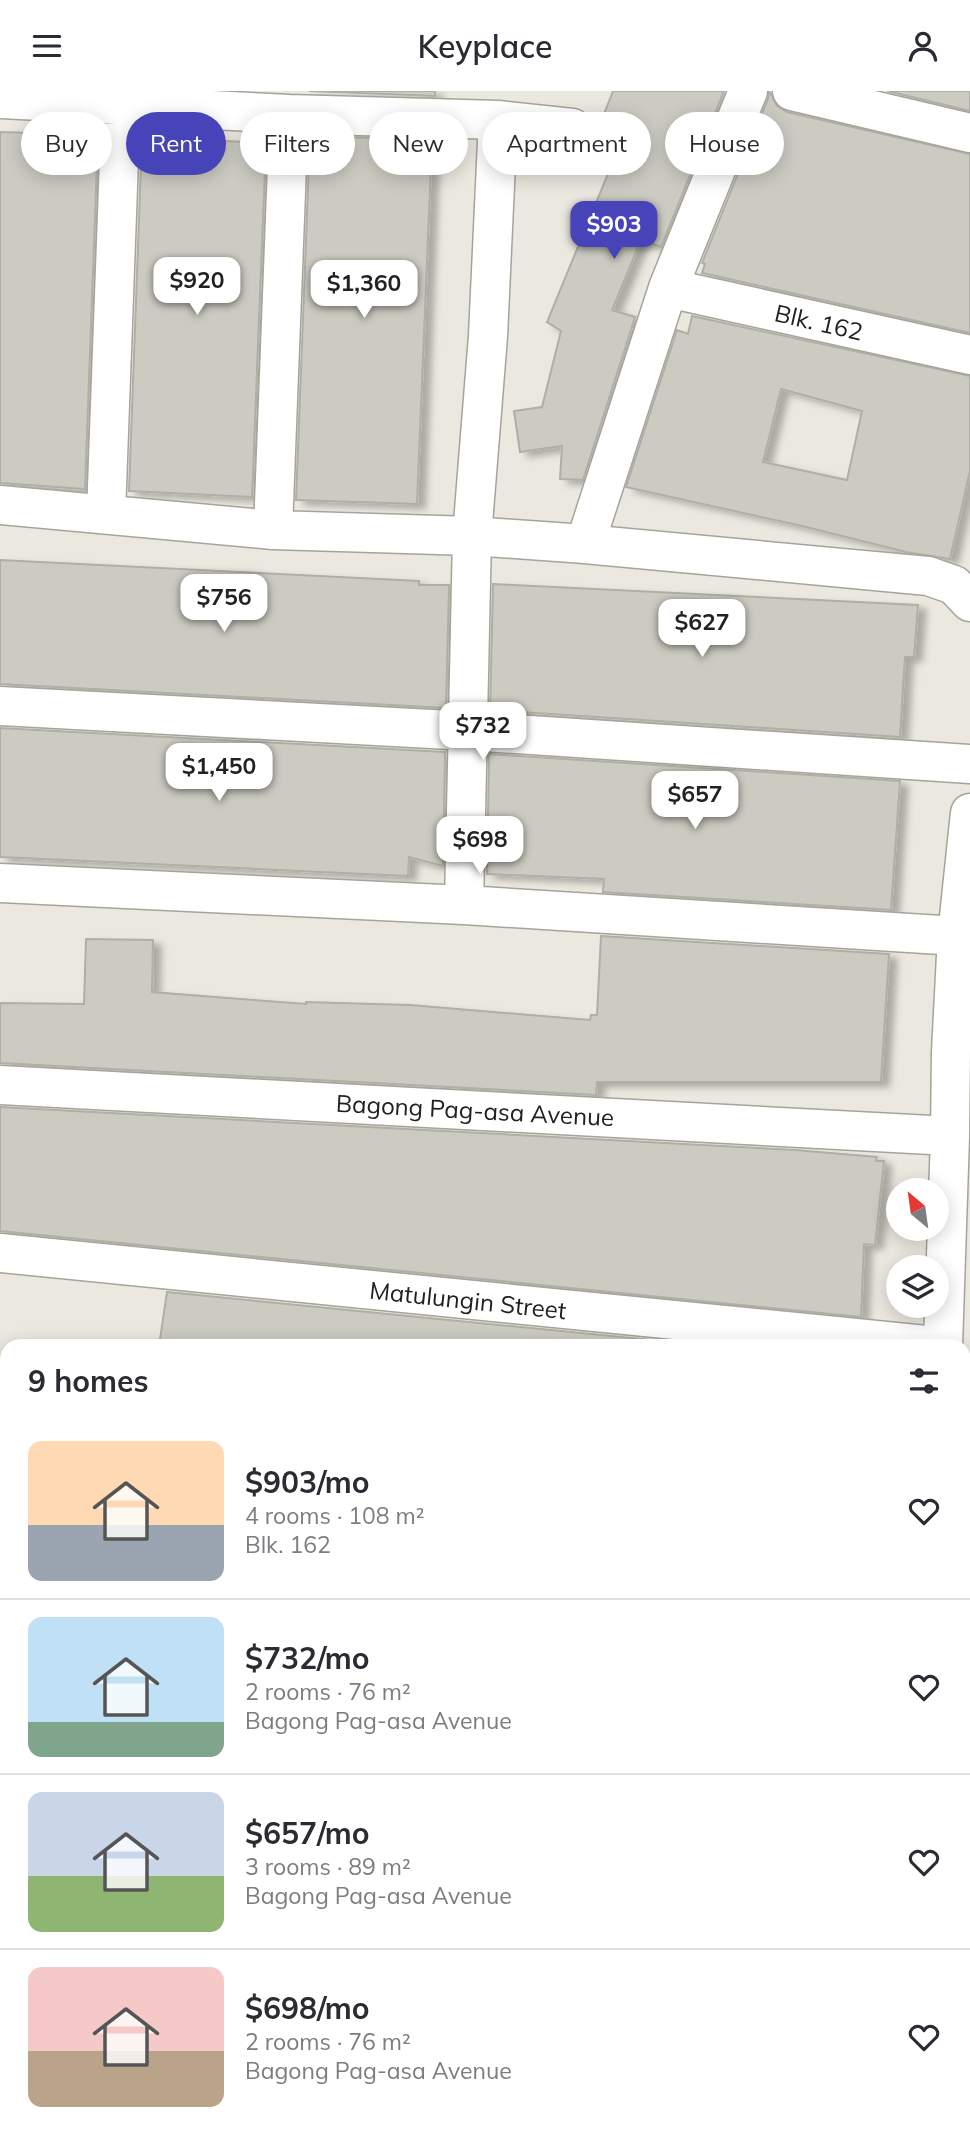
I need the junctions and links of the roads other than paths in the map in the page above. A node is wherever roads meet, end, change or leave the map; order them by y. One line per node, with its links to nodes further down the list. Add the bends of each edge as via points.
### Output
1 (748, 91): 9 (street)
2 (792, 91): 7 (street)
3 (0, 99): 4 (street)
4 (121, 105): 5 (street); 12 (street)
5 (308, 107): 6 (street); 13 (street)
6 (482, 119)
7 (970, 132)
8 (495, 175): 14 (street)
9 (667, 288): 10 (street, Blk. 162); 15 (street)
10 (970, 355)
11 (0, 505): 12 (street)
12 (106, 514): 13 (street)
13 (273, 530): 14 (street)
14 (472, 536): 15 (street); 18 (street)
15 (585, 544): 16 (street, via 928,576 954,585)
16 (970, 603)
17 (0, 706): 18 (street)
18 (469, 731): 19 (street); 22 (street)
19 (970, 764)
20 (970, 813): 23 (street)
21 (0, 883): 22 (street)
22 (464, 905): 23 (street)
23 (957, 936): 25 (street)
24 (0, 1085): 25 (street, Bagong Pag-asa Avenue)
25 (950, 1136): 28 (street)
26 (0, 1253): 27 (street, Matulungin Street)
27 (866, 1339)
28 (943, 1339)

